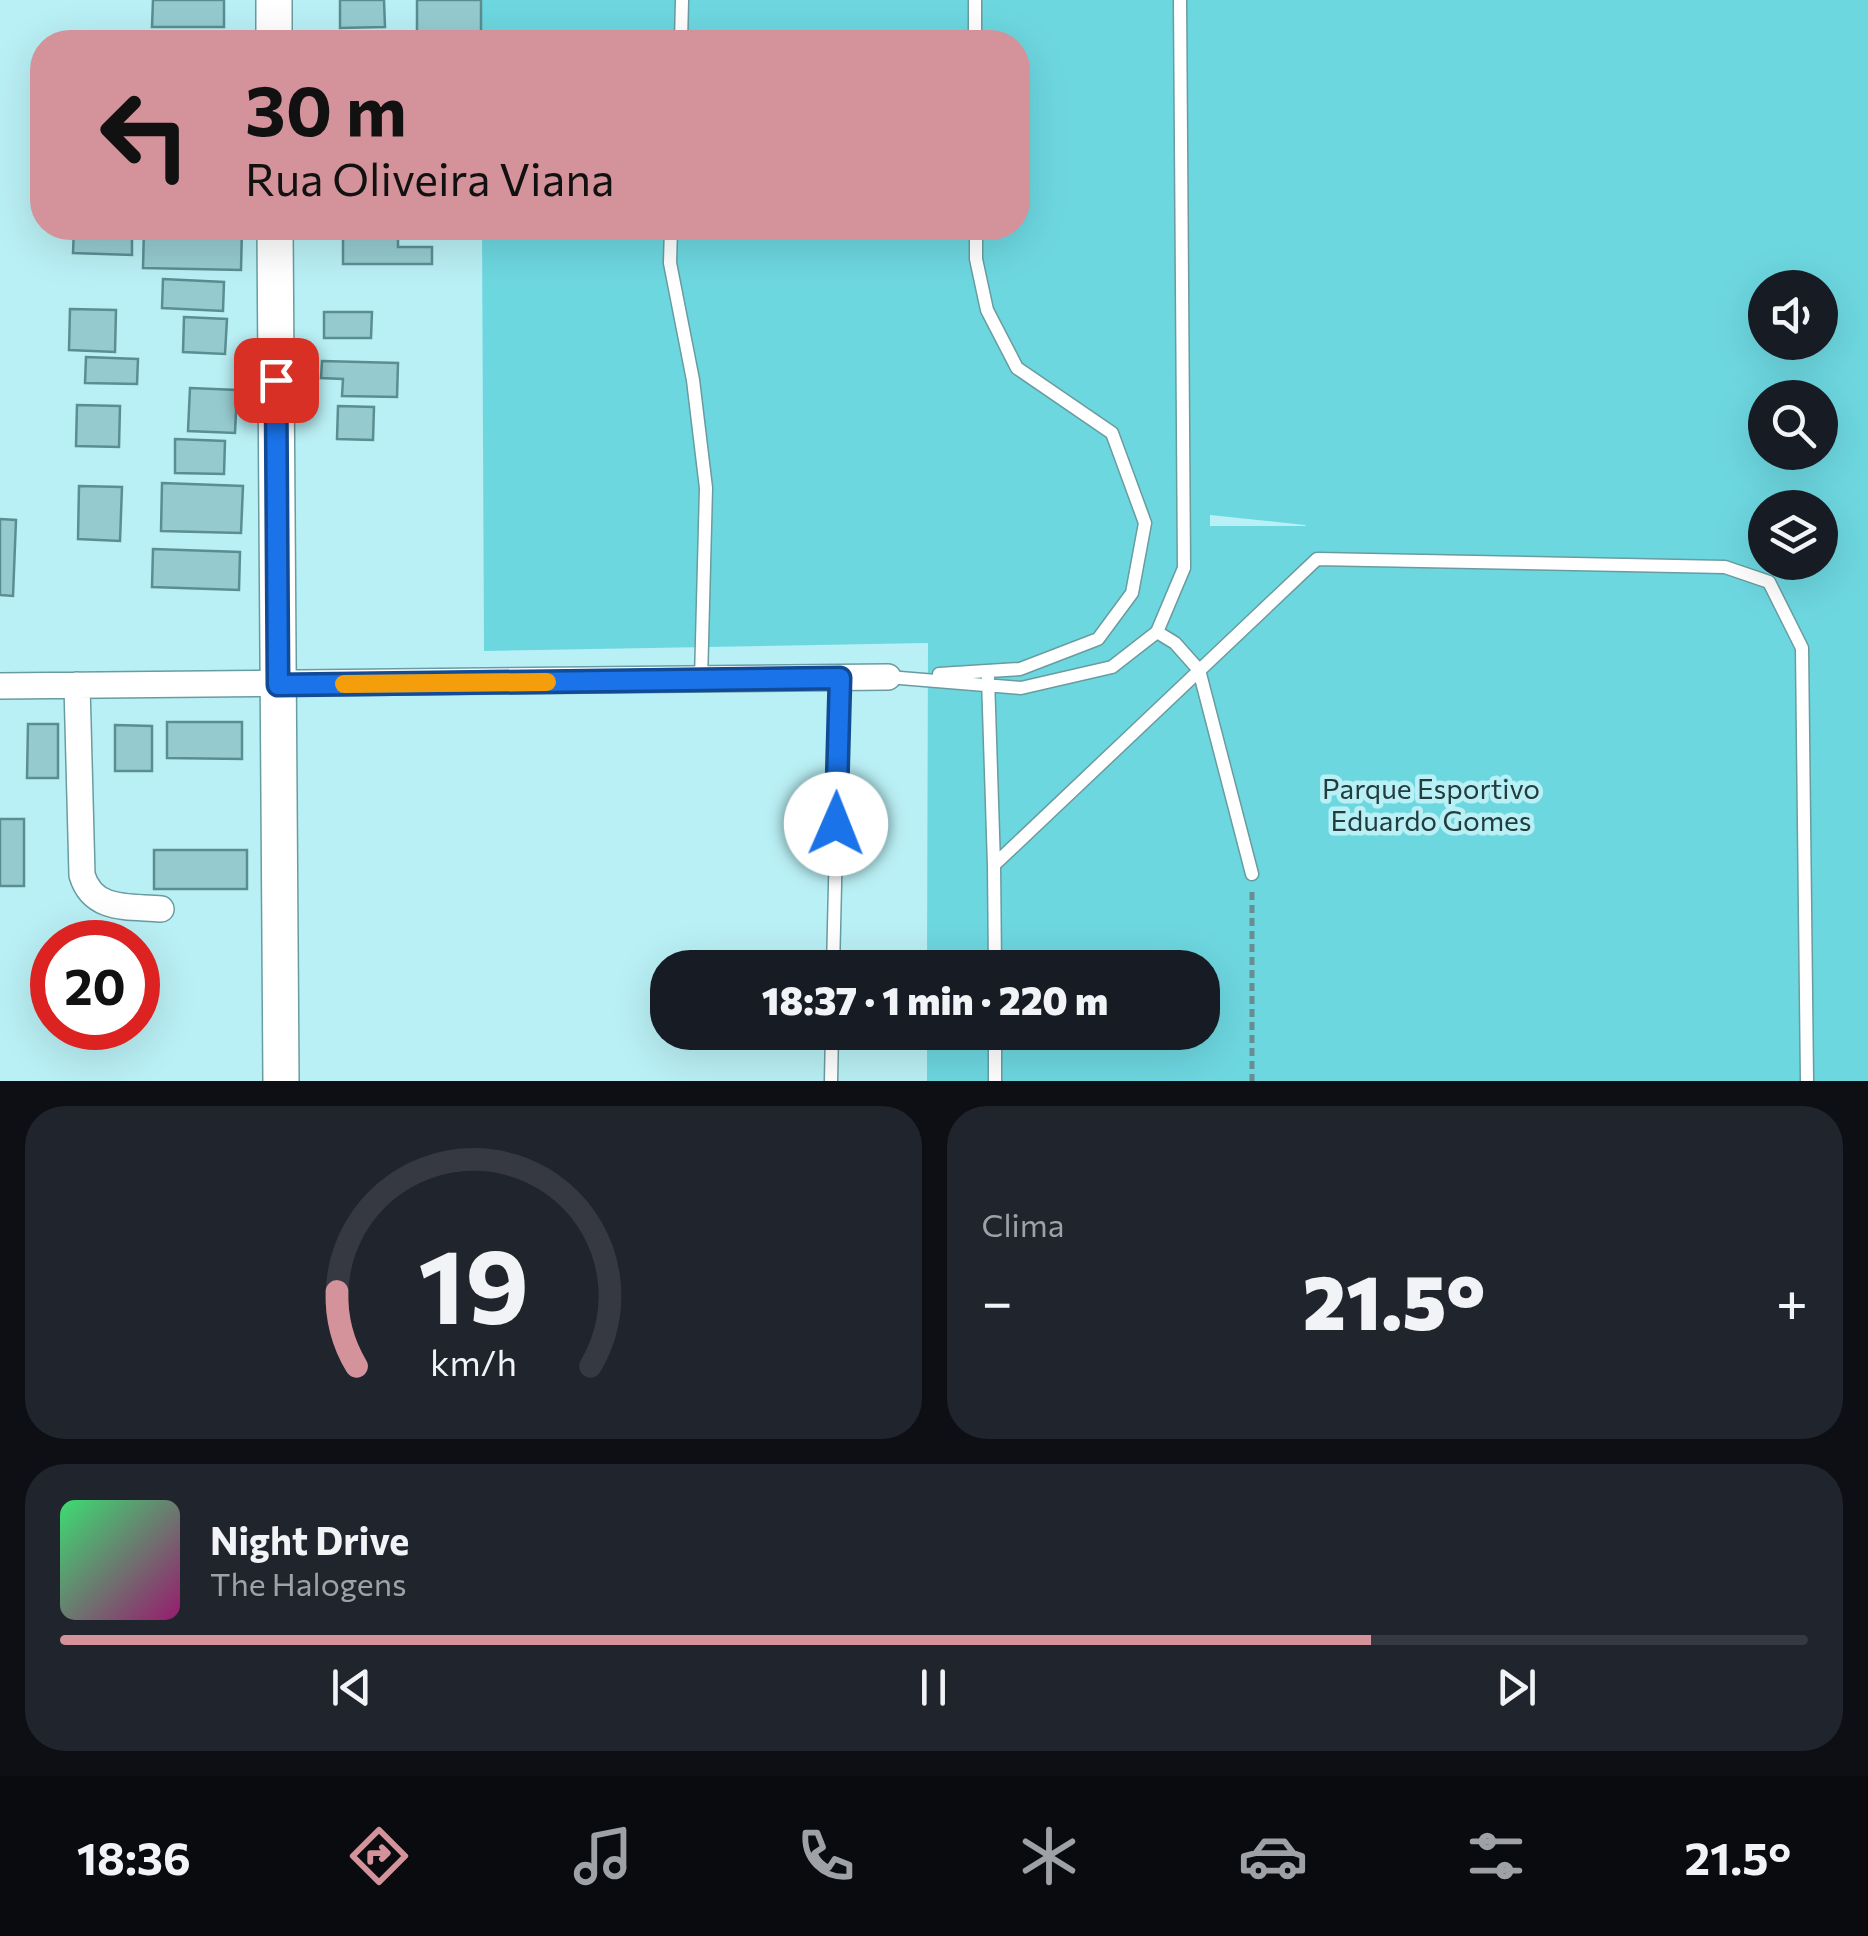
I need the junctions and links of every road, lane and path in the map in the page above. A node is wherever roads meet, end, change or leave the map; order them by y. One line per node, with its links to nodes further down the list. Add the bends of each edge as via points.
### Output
1 (274, 0): 5 (main road)
2 (682, 0): 6 (lane)
3 (974, 0): 7 (lane)
4 (1180, 0): 11 (lane, via 1184,568)
5 (274, 30)
6 (681, 30)
7 (975, 30)
8 (275, 240): 17 (main road)
9 (671, 240): 16 (lane, via 706,488)
10 (976, 240): 15 (lane, via 987,310 1017,368 1112,433 1145,523 1132,593 1098,639)
11 (1157, 632): 12 (lane); 15 (lane, via 1112,667 1021,688)
12 (1199, 670): 20 (lane); 21 (lane); 31 (lane, via 1317,559 1725,567 1769,582 1802,648)
13 (840, 678): 14 (street); 16 (street); 23 (lane)
14 (888, 678): 15 (lane)
15 (988, 678): 20 (lane)
16 (701, 680): 17 (street)
17 (278, 685): 19 (street); 27 (main road)
18 (0, 686): 19 (street)
19 (77, 686): 22 (street, via 86,890 97,900)
20 (994, 865): 24 (lane)
21 (1252, 874): 30 (path)
22 (162, 909)
23 (833, 950)
24 (995, 950)
25 (832, 1050): 28 (lane)
26 (995, 1050): 29 (lane)
27 (281, 1081)
28 (831, 1081)
29 (995, 1081)
30 (1252, 1081)
31 (1807, 1081)

